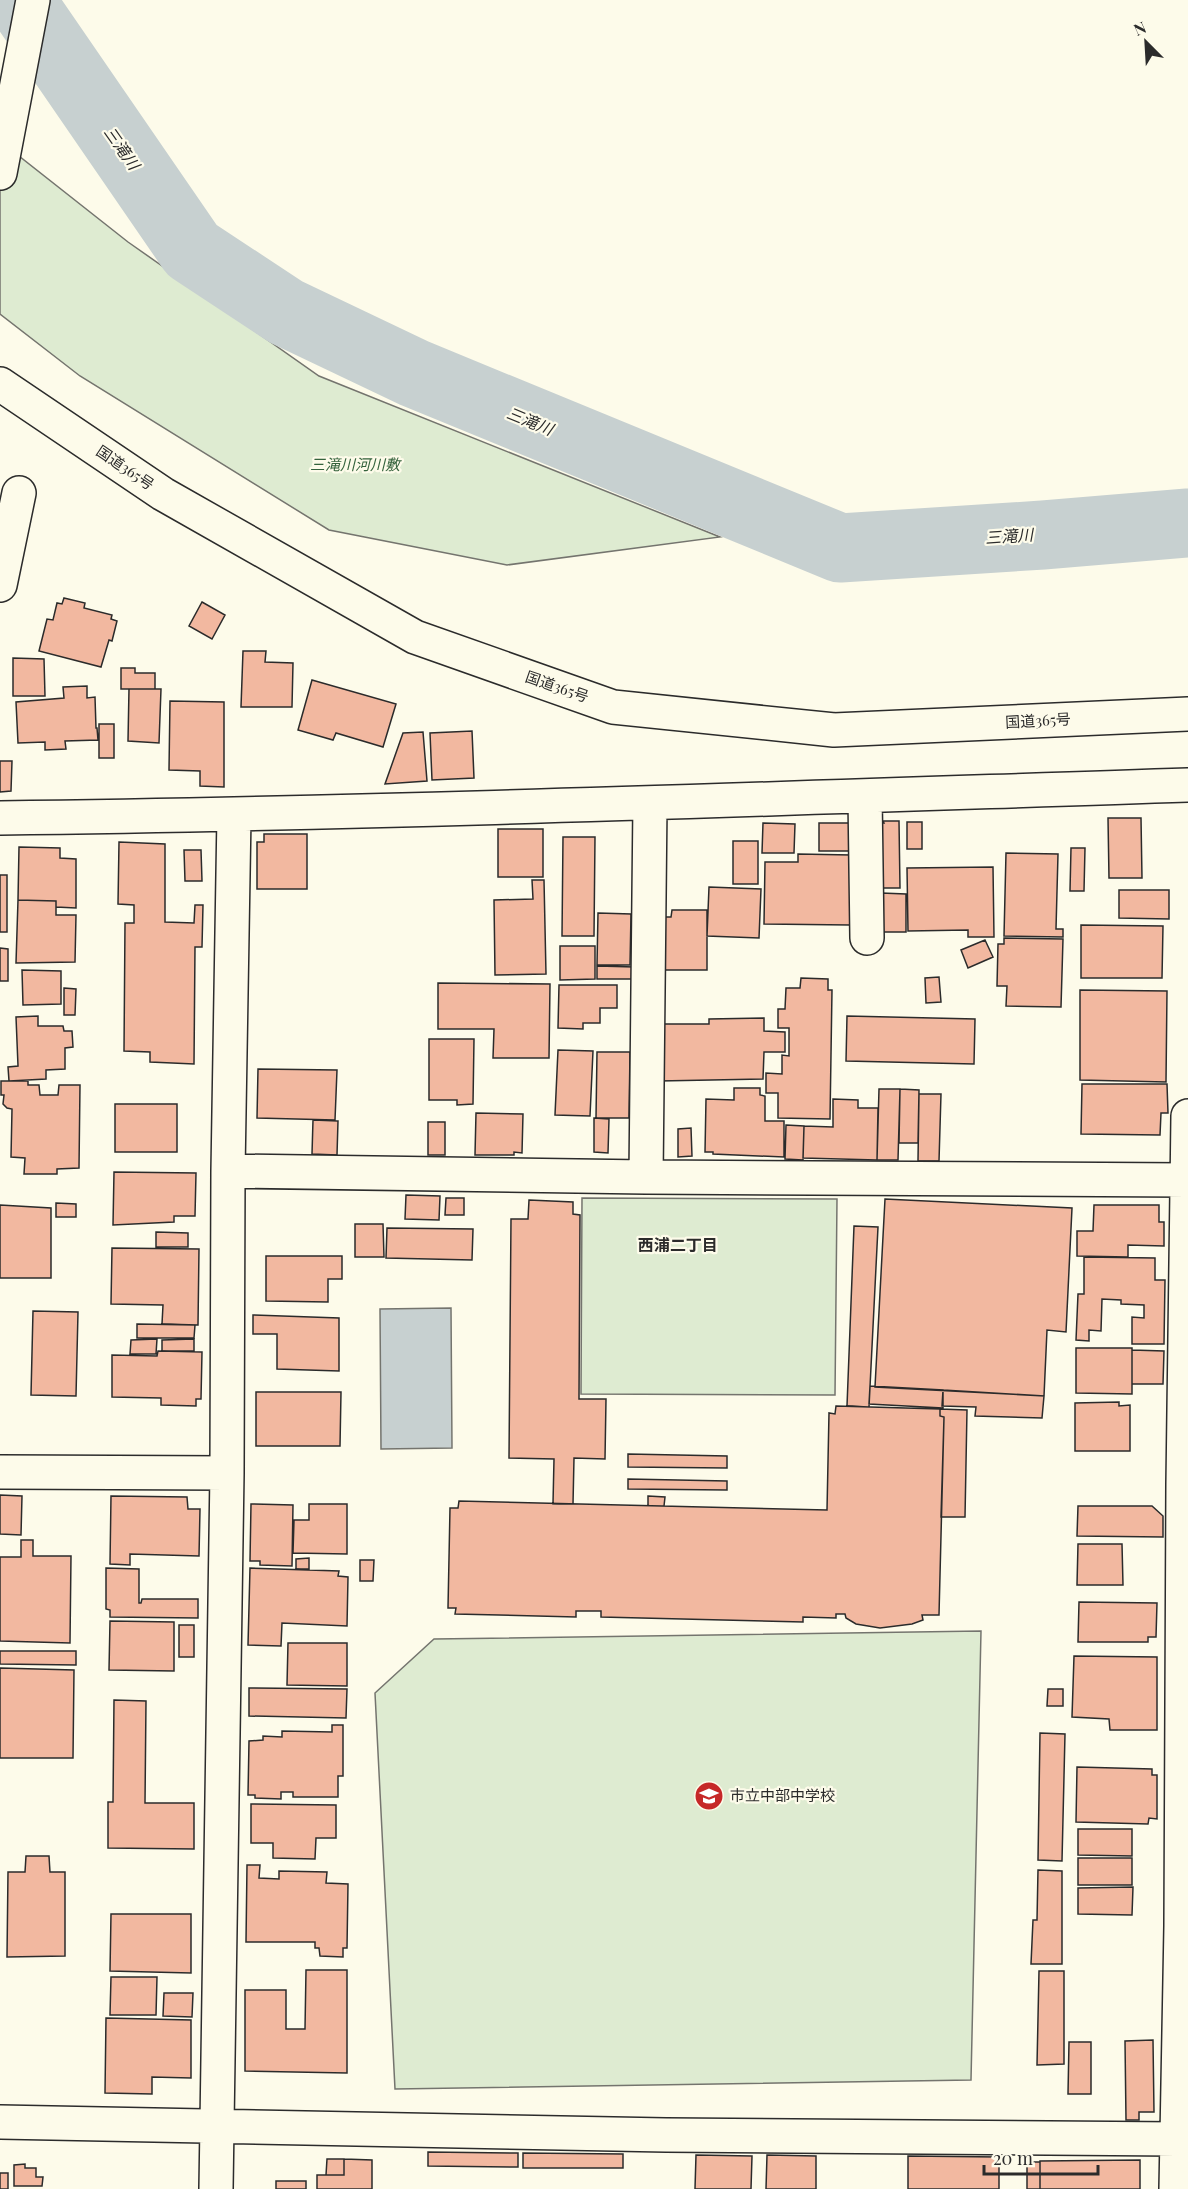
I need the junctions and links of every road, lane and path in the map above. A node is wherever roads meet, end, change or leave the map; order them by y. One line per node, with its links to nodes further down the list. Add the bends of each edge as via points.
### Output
1 (33, 0): 2 (main road)
2 (0, 173)
3 (0, 384): 6 (main road, 国道365号, via 163,494 415,637 613,706 834,730)
4 (19, 493): 5 (main road)
5 (0, 585)
6 (1188, 714)
7 (1188, 785): 8 (main road)
8 (865, 796): 9 (main road); 12 (main road)
9 (650, 803): 10 (main road); 15 (main road)
10 (234, 815): 11 (main road); 14 (main road)
11 (0, 818)
12 (867, 938)
13 (1188, 1116): 16 (main road)
14 (228, 1171): 15 (main road); 18 (main road)
15 (645, 1178): 16 (main road)
16 (1187, 1180): 19 (main road)
17 (0, 1472): 18 (main road)
18 (227, 1473): 22 (main road)
19 (1185, 1484): 20 (main road)
20 (1185, 1807): 23 (main road)
21 (0, 2122): 22 (main road)
22 (216, 2127): 23 (main road); 24 (main road)
23 (1177, 2139): 25 (main road)
24 (216, 2189)
25 (1176, 2189)

